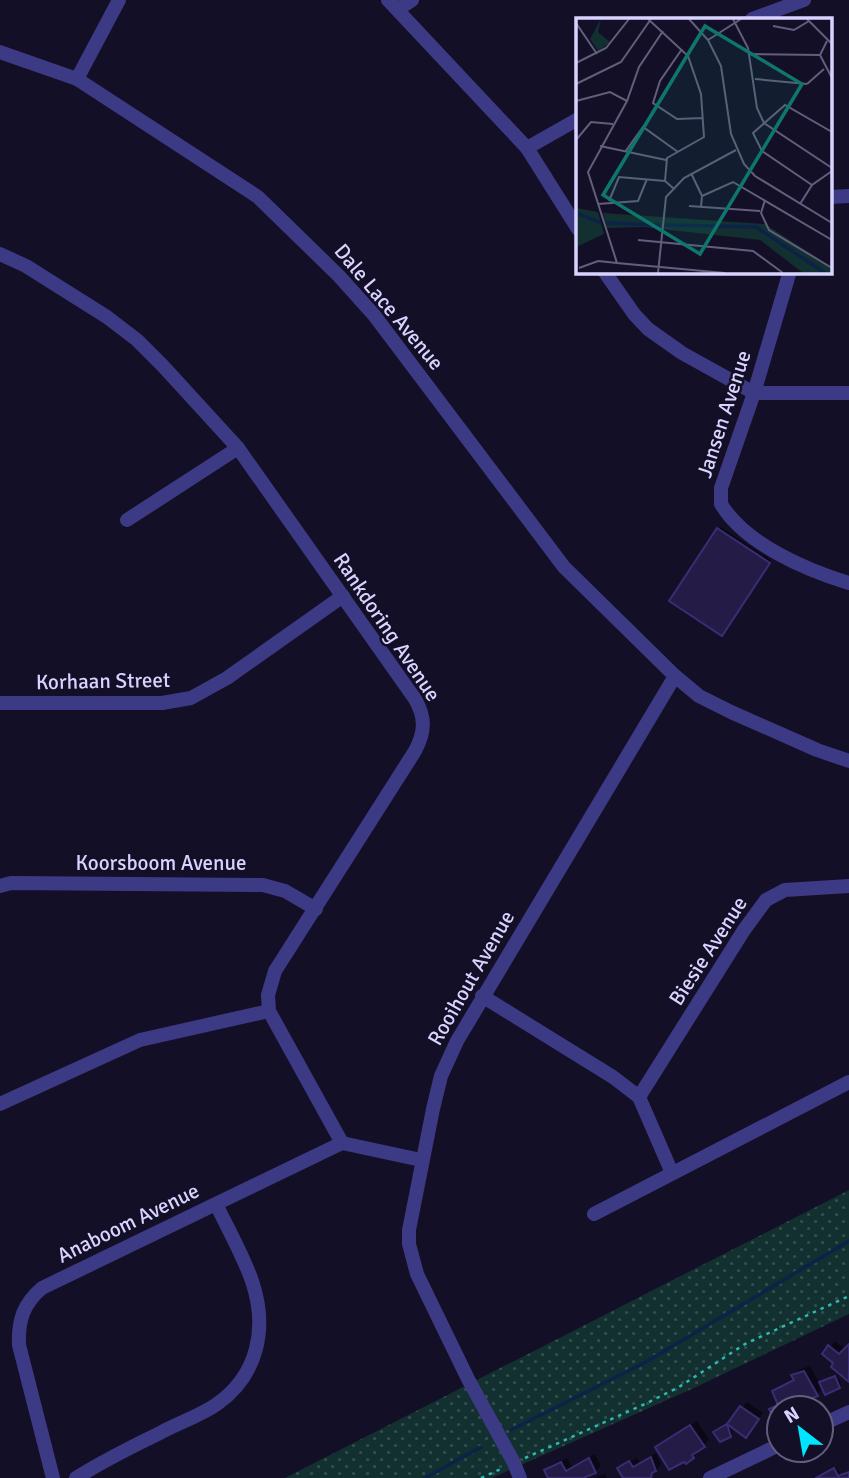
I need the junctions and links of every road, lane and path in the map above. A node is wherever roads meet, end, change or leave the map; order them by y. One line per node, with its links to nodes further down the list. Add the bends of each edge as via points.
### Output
1 (119, 0): 7 (street)
2 (412, 0): 4 (street)
3 (804, 0): 5 (street)
4 (393, 4): 9 (street)
5 (755, 18)
6 (0, 52): 7 (street, Dale Lace Avenue)
7 (76, 79): 20 (street, Dale Lace Avenue, via 258,197 296,233 391,336 555,556)
8 (576, 120): 9 (street)
9 (527, 148): 10 (street)
10 (576, 226)
11 (0, 254): 16 (street, Rankdoring Avenue, via 70,293 137,340)
12 (605, 273): 14 (street, via 648,329)
13 (789, 273): 14 (street, Jansen Avenue)
14 (754, 393): 15 (street); 18 (street, Jansen Avenue, via 721,488 721,504 739,524 780,554)
15 (849, 393)
16 (237, 448): 17 (street); 19 (street, Rankdoring Avenue)
17 (127, 520)
18 (849, 583)
19 (343, 596): 21 (street, Korhaan Street, via 191,698 163,703); 25 (street, Rankdoring Avenue, via 415,699 424,724 415,751)
20 (675, 676): 22 (street, Dale Lace Avenue, via 699,696 731,712); 26 (street, Rooihout Avenue)
21 (0, 703)
22 (849, 761)
23 (0, 886): 25 (street, Koorsboom Avenue, via 263,885 285,891)
24 (849, 886): 29 (street, Biesie Avenue, via 785,890 766,900)
25 (316, 909): 27 (street, Rankdoring Avenue, via 275,971)
26 (482, 996): 29 (street); 32 (street, Rooihout Avenue, via 442,1076)
27 (269, 1011): 30 (street, via 140,1040); 31 (street)
28 (849, 1082): 33 (street)
29 (639, 1097): 33 (street)
30 (0, 1104)
31 (342, 1143): 32 (street); 34 (street, Anaboom Avenue)
32 (421, 1160): 38 (street, Rooihout Avenue, via 409,1230 412,1259 468,1379)
33 (672, 1173): 35 (street)
34 (216, 1204): 39 (street, Anaboom Avenue, via 42,1288 25,1306 18,1328 19,1345); 40 (street, via 252,1280 257,1301 259,1339 246,1376 215,1405)
35 (594, 1214)
36 (849, 1296): 38 (path, via 745,1344 646,1404)
37 (765, 1452): 43 (street)
38 (514, 1463): 41 (path); 42 (street, Rooihout Avenue)
39 (53, 1478)
40 (76, 1478)
41 (481, 1478)
42 (520, 1478)
43 (710, 1478)

